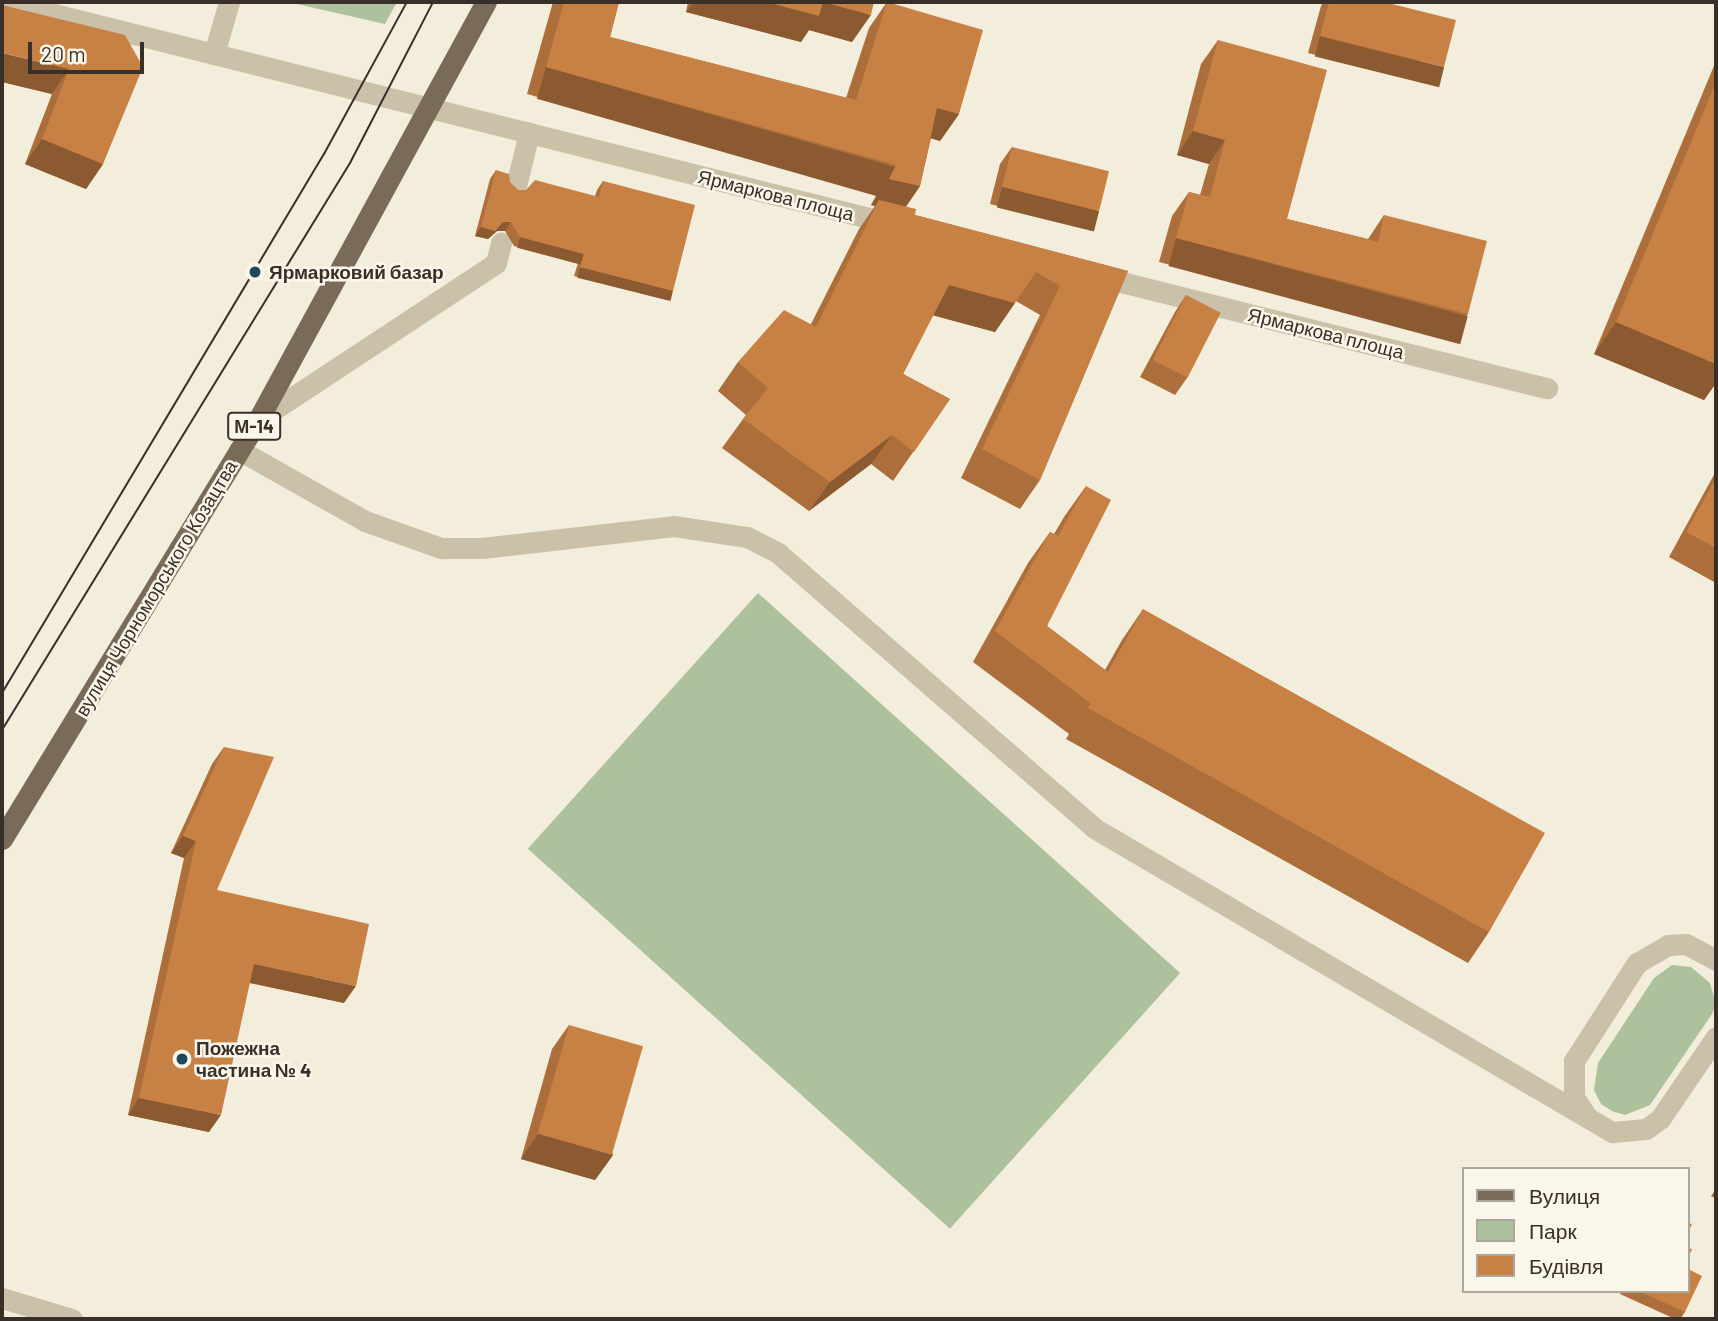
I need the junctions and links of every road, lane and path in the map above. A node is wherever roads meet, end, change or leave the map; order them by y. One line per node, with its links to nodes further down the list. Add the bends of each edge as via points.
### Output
1 (6, 2): 4 (street, Ярмаркова площа)
2 (229, 2): 4 (street)
3 (486, 2): 5 (main road, вулиця Чорноморського Козацтва / М-14)
4 (214, 54): 5 (street, Ярмаркова площа)
5 (429, 109): 6 (street, Ярмаркова площа); 12 (main road, вулиця Чорноморського Козацтва / М-14)
6 (530, 133): 7 (street); 8 (street, Ярмаркова площа)
7 (516, 186)
8 (913, 229)
9 (501, 243): 12 (street, via 496,263)
10 (1075, 270): 11 (street, Ярмаркова площа)
11 (1547, 388)
12 (258, 419): 13 (main road, вулиця Чорноморського Козацтва / М-14)
13 (239, 450): 14 (main road, вулиця Чорноморського Козацтва / М-14); 17 (street, via 365,521 442,548 482,548 674,526 747,537 778,553 1094,828)
14 (2, 839)
15 (1716, 960): 17 (street, via 1703,950 1677,944 1651,951 1637,963 1574,1061 1574,1097)
16 (1716, 1037): 17 (street, via 1660,1119 1629,1133)
17 (1596, 1126)
18 (2, 1298): 19 (street)
19 (72, 1319)

